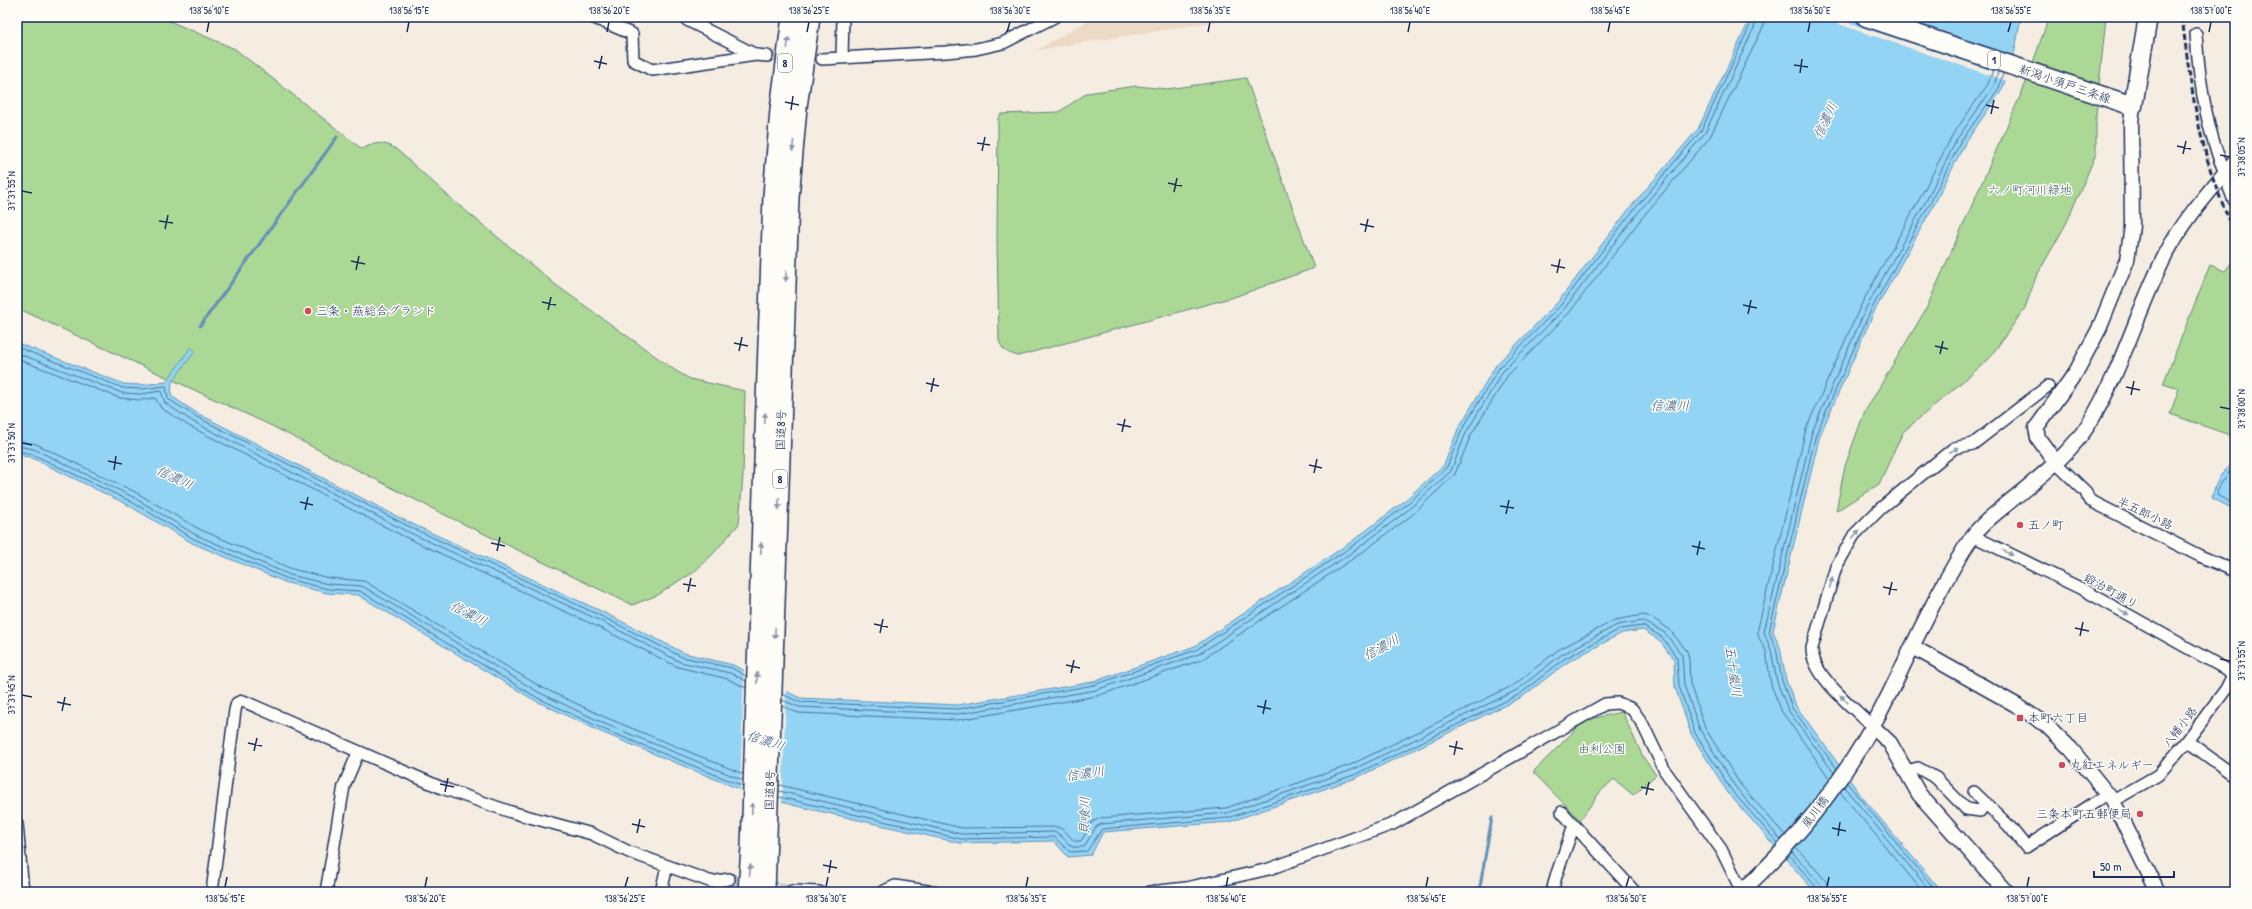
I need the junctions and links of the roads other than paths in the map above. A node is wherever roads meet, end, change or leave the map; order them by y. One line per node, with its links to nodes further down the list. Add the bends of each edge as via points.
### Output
1 (592, 17): 2 (street, via 632,34 633,60 652,70 762,55 687,20)
2 (687, 17)
3 (792, 17): 13 (highway, 国道8号 / 8, one-way to 3)
4 (810, 17): 13 (highway, 国道8号 / 8)
5 (843, 17): 10 (street)
6 (1054, 17): 10 (street, via 1003,42 976,49)
7 (1866, 17): 12 (main road, 新潟小須戸三条線 / 1)
8 (2148, 17): 12 (main road)
9 (2196, 34): 15 (street, via 2215,150)
10 (842, 57): 11 (street)
11 (822, 59)
12 (2128, 105): 18 (street, via 2131,123 2132,226 2127,260 2099,329 2076,372 2036,428 2038,438)
13 (788, 109): 34 (highway, 国道8号 / 8, via 772,224)
14 (2235, 161): 15 (street, 嵐川橋)
15 (2225, 172): 16 (street); 18 (street, 嵐川橋, via 2173,240 2092,420 2083,434)
16 (2235, 199)
17 (2048, 386): 23 (street, one-way to 17, via 1831,686 1815,665 1812,656 1812,648 1836,567 1844,549 1880,509 1954,448 1973,444)
18 (2056, 463): 19 (street, 嵐川橋); 20 (street, 半五郎小路, via 2086,492 2089,500)
19 (1973, 536): 21 (street, 嵐川橋); 22 (street, 鍛治町通り, one-way to 22, via 2084,590)
20 (2235, 571)
21 (1913, 647): 23 (street, 嵐川橋); 29 (street, via 2046,724 2072,749)
22 (2234, 676): 24 (street, 八幡小路)
23 (1872, 726): 26 (street, via 1890,743); 50 (street, 嵐川橋, via 1816,812 1793,840)
24 (2187, 741): 27 (street); 29 (street, 八幡小路, via 2158,775)
25 (358, 753): 35 (street, via 442,788 511,812 592,834 629,852); 39 (street, via 243,701 237,703); 40 (street, via 344,786)
26 (1906, 771): 30 (street, via 1918,768 1936,778 1966,809 1980,811); 51 (street, via 1919,794)
27 (2235, 776)
28 (1974, 792): 30 (street)
29 (2110, 798): 30 (street, 八幡小路, via 2026,847); 52 (street)
30 (1986, 803)
31 (1562, 812): 33 (street)
32 (17, 824): 38 (street)
33 (1574, 825): 48 (street); 49 (street)
34 (760, 849): 42 (highway, 国道8号 / 8, one-way to 34); 43 (highway, 国道8号 / 8)
35 (667, 866): 36 (street, via 712,882); 41 (street)
36 (729, 878)
37 (792, 891): 44 (street)
38 (23, 892)
39 (212, 892)
40 (326, 892)
41 (662, 892)
42 (748, 892)
43 (765, 892)
44 (819, 892)
45 (882, 892): 46 (street, via 895,886)
46 (934, 892)
47 (1150, 892): 50 (street, via 1186,888 1269,869 1393,824 1605,704 1618,703 1632,709 1642,723 1666,771 1721,849)
48 (1552, 892)
49 (1635, 892)
50 (1742, 892)
51 (2006, 892)
52 (2158, 892)

